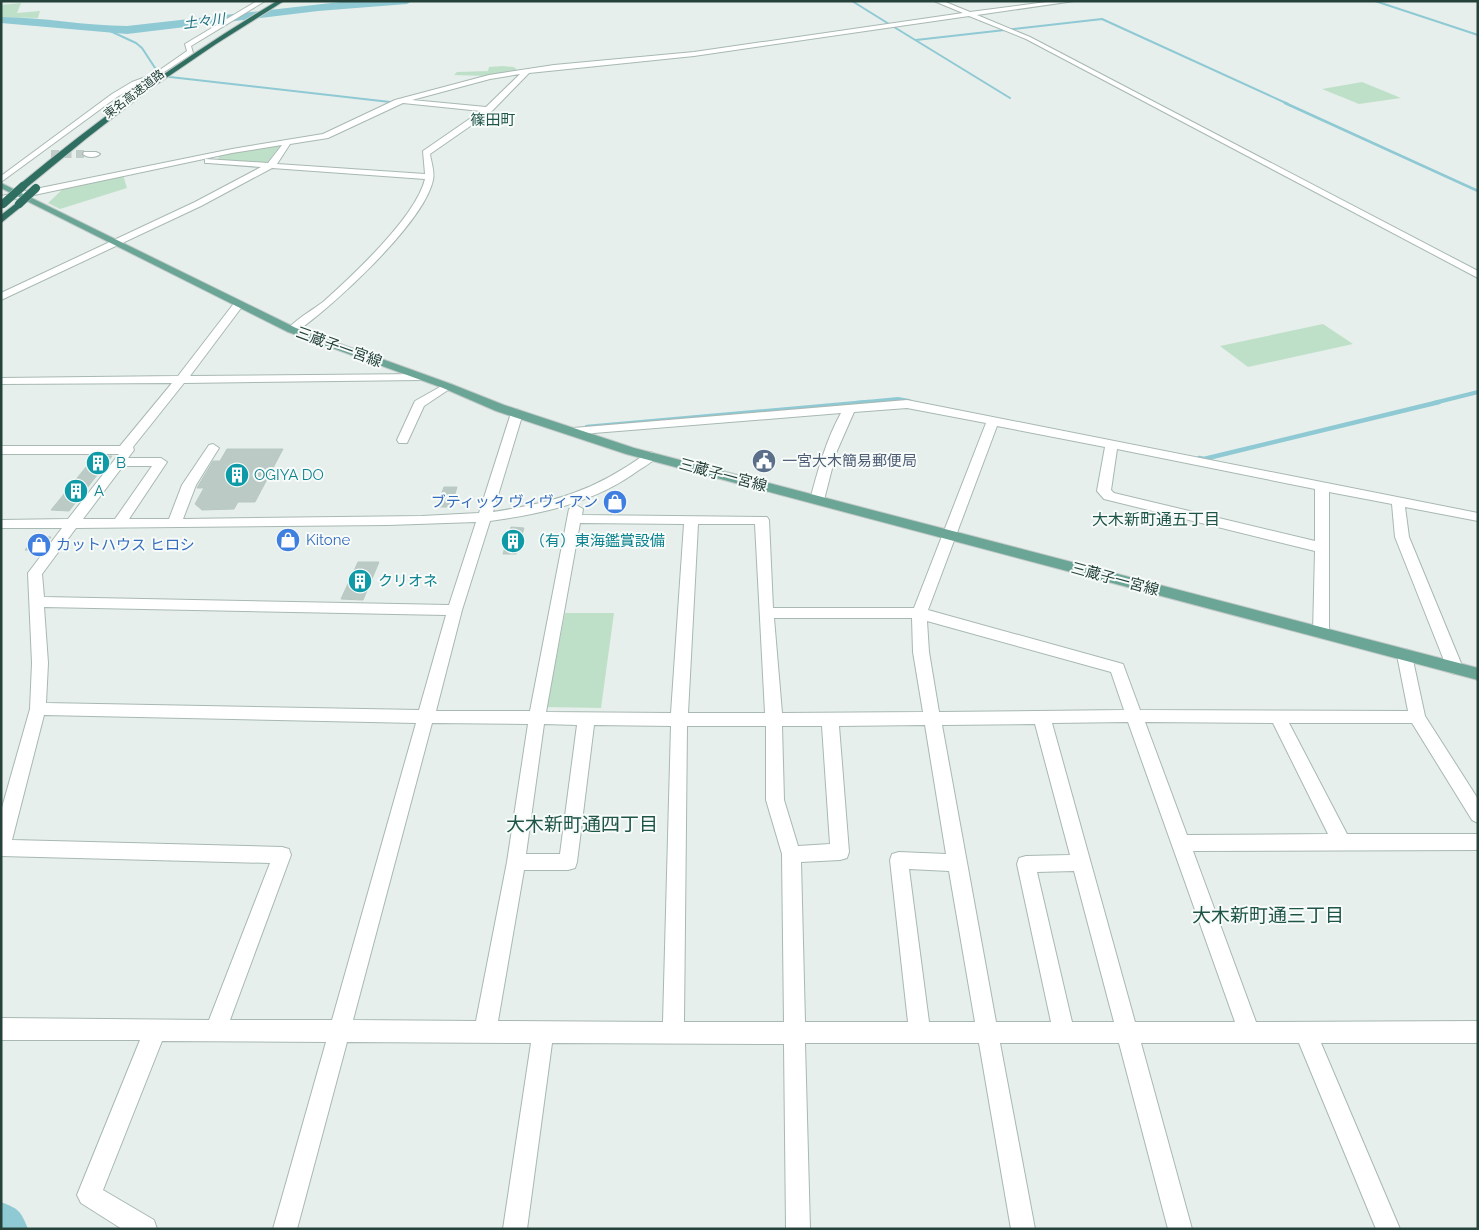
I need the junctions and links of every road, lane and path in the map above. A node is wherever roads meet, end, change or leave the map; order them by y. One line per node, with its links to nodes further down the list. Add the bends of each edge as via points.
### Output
1 (262, 1): 13 (street, via 187,45 191,52 155,75 133,84)
2 (937, 1): 5 (street)
3 (1071, 1): 5 (street)
4 (283, 4): 6 (highway, 東名高速道路); 21 (highway, 東名高速道路, via 255,17 203,50 110,117)
5 (970, 14): 7 (street, via 694,54); 25 (street, via 1028,38)
6 (190, 68)
7 (527, 71): 9 (street, via 489,77); 10 (street)
8 (173, 80): 11 (highway, 東名高速道路)
9 (398, 102): 10 (street); 12 (street, via 334,134)
10 (489, 109): 17 (street, via 426,153)
11 (133, 110)
12 (287, 143): 15 (street); 16 (street)
13 (36, 154): 14 (street); 18 (street)
14 (51, 154)
15 (184, 160): 16 (street); 21 (street)
16 (270, 166): 17 (street); 24 (street)
17 (429, 177): 28 (street, via 409,217 386,245 346,286)
18 (1, 180)
19 (1, 185): 21 (main road, 三蔵子一宮線)
20 (40, 186): 21 (highway, 東名高速道路, bridge)
21 (21, 195): 22 (highway, 東名高速道路, bridge); 23 (highway, 東名高速道路); 24 (main road, 三蔵子一宮線)
22 (2, 203)
23 (1, 220)
24 (116, 243): 26 (street); 27 (main road, 三蔵子一宮線)
25 (1478, 275)
26 (1, 297)
27 (239, 304): 28 (main road, 三蔵子一宮線); 30 (street)
28 (292, 330): 29 (main road, 三蔵子一宮線)
29 (422, 377): 30 (street); 32 (main road, 三蔵子一宮線)
30 (180, 380): 31 (street); 41 (street)
31 (1, 381)
32 (447, 386): 34 (main road, 三蔵子一宮線); 37 (street, via 419,404)
33 (850, 408): 35 (street, via 907,404); 36 (street); 46 (street, via 838,426)
34 (518, 413): 36 (main road, 三蔵子一宮線); 49 (street)
35 (993, 421): 38 (street); 56 (street)
36 (573, 432): 42 (main road, 三蔵子一宮線)
37 (403, 440)
38 (1112, 445): 44 (street); 57 (street, via 1104,491 1109,496)
39 (213, 448): 52 (street, via 189,485)
40 (1, 450): 41 (street)
41 (124, 450): 43 (street, via 128,450)
42 (651, 456): 45 (street, via 638,467); 46 (main road, 三蔵子一宮線)
43 (118, 462): 54 (street); 55 (street, via 161,462)
44 (1322, 487): 47 (street); 57 (street)
45 (577, 498): 49 (street); 50 (street)
46 (817, 500): 56 (main road, 三蔵子一宮線)
47 (1398, 502): 48 (street); 64 (street, via 1402,537)
48 (1478, 517)
49 (484, 518): 52 (street); 59 (street)
50 (575, 519): 51 (street); 72 (street)
51 (691, 520): 60 (street, via 762,520); 73 (street)
52 (174, 523): 55 (street)
53 (1, 524): 54 (street)
54 (74, 524): 55 (street); 58 (street, via 35,573)
55 (120, 524)
56 (948, 535): 61 (street); 62 (main road, 三蔵子一宮線)
57 (1323, 548): 62 (street)
58 (37, 602): 59 (street); 66 (street)
59 (455, 610): 69 (street)
60 (766, 613): 61 (street); 76 (street)
61 (919, 613): 67 (street, via 1117,668); 75 (street)
62 (1321, 633): 63 (main road, 三蔵子一宮線)
63 (1404, 655): 64 (main road, 三蔵子一宮線); 68 (street)
64 (1455, 668): 65 (main road, 三蔵子一宮線)
65 (1478, 674)
66 (38, 709): 69 (street); 82 (street)
67 (1134, 716): 70 (street); 71 (street); 80 (street)
68 (1417, 716): 71 (street); 78 (street)
69 (426, 717): 72 (street); 90 (street)
70 (1042, 717): 75 (street); 86 (street)
71 (1278, 717): 81 (street)
72 (537, 718): 74 (street); 84 (street)
73 (680, 718): 74 (street); 76 (street); 98 (street)
74 (586, 719): 84 (street, via 568,862)
75 (933, 719): 77 (street); 85 (street)
76 (774, 720): 77 (street); 83 (street, via 775,800)
77 (830, 720): 83 (street, via 840,852)
78 (1478, 815)
79 (1478, 842): 81 (street)
80 (1180, 843): 81 (street); 96 (street)
81 (1342, 843)
82 (1, 846): 89 (street, via 282,855)
83 (791, 854): 99 (street)
84 (516, 862): 91 (street)
85 (957, 863): 93 (street); 100 (street, via 899,860)
86 (1081, 863): 94 (street, via 1026,864); 95 (street)
87 (1, 1030): 88 (street)
88 (155, 1031): 89 (street); 102 (street, via 89,1195)
89 (215, 1031): 90 (street)
90 (340, 1032): 91 (street); 103 (street)
91 (485, 1032): 92 (street)
92 (543, 1032): 98 (street); 104 (street)
93 (988, 1032): 94 (street); 100 (street); 106 (street)
94 (1064, 1032): 95 (street)
95 (1126, 1032): 96 (street); 107 (street)
96 (1249, 1032): 101 (street)
97 (1478, 1032): 101 (street)
98 (673, 1033): 99 (street)
99 (794, 1033): 100 (street); 105 (street)
100 (920, 1033)
101 (1306, 1034): 108 (street)
102 (145, 1229)
103 (285, 1229)
104 (515, 1229)
105 (798, 1229)
106 (1023, 1229)
107 (1180, 1229)
108 (1388, 1229)

